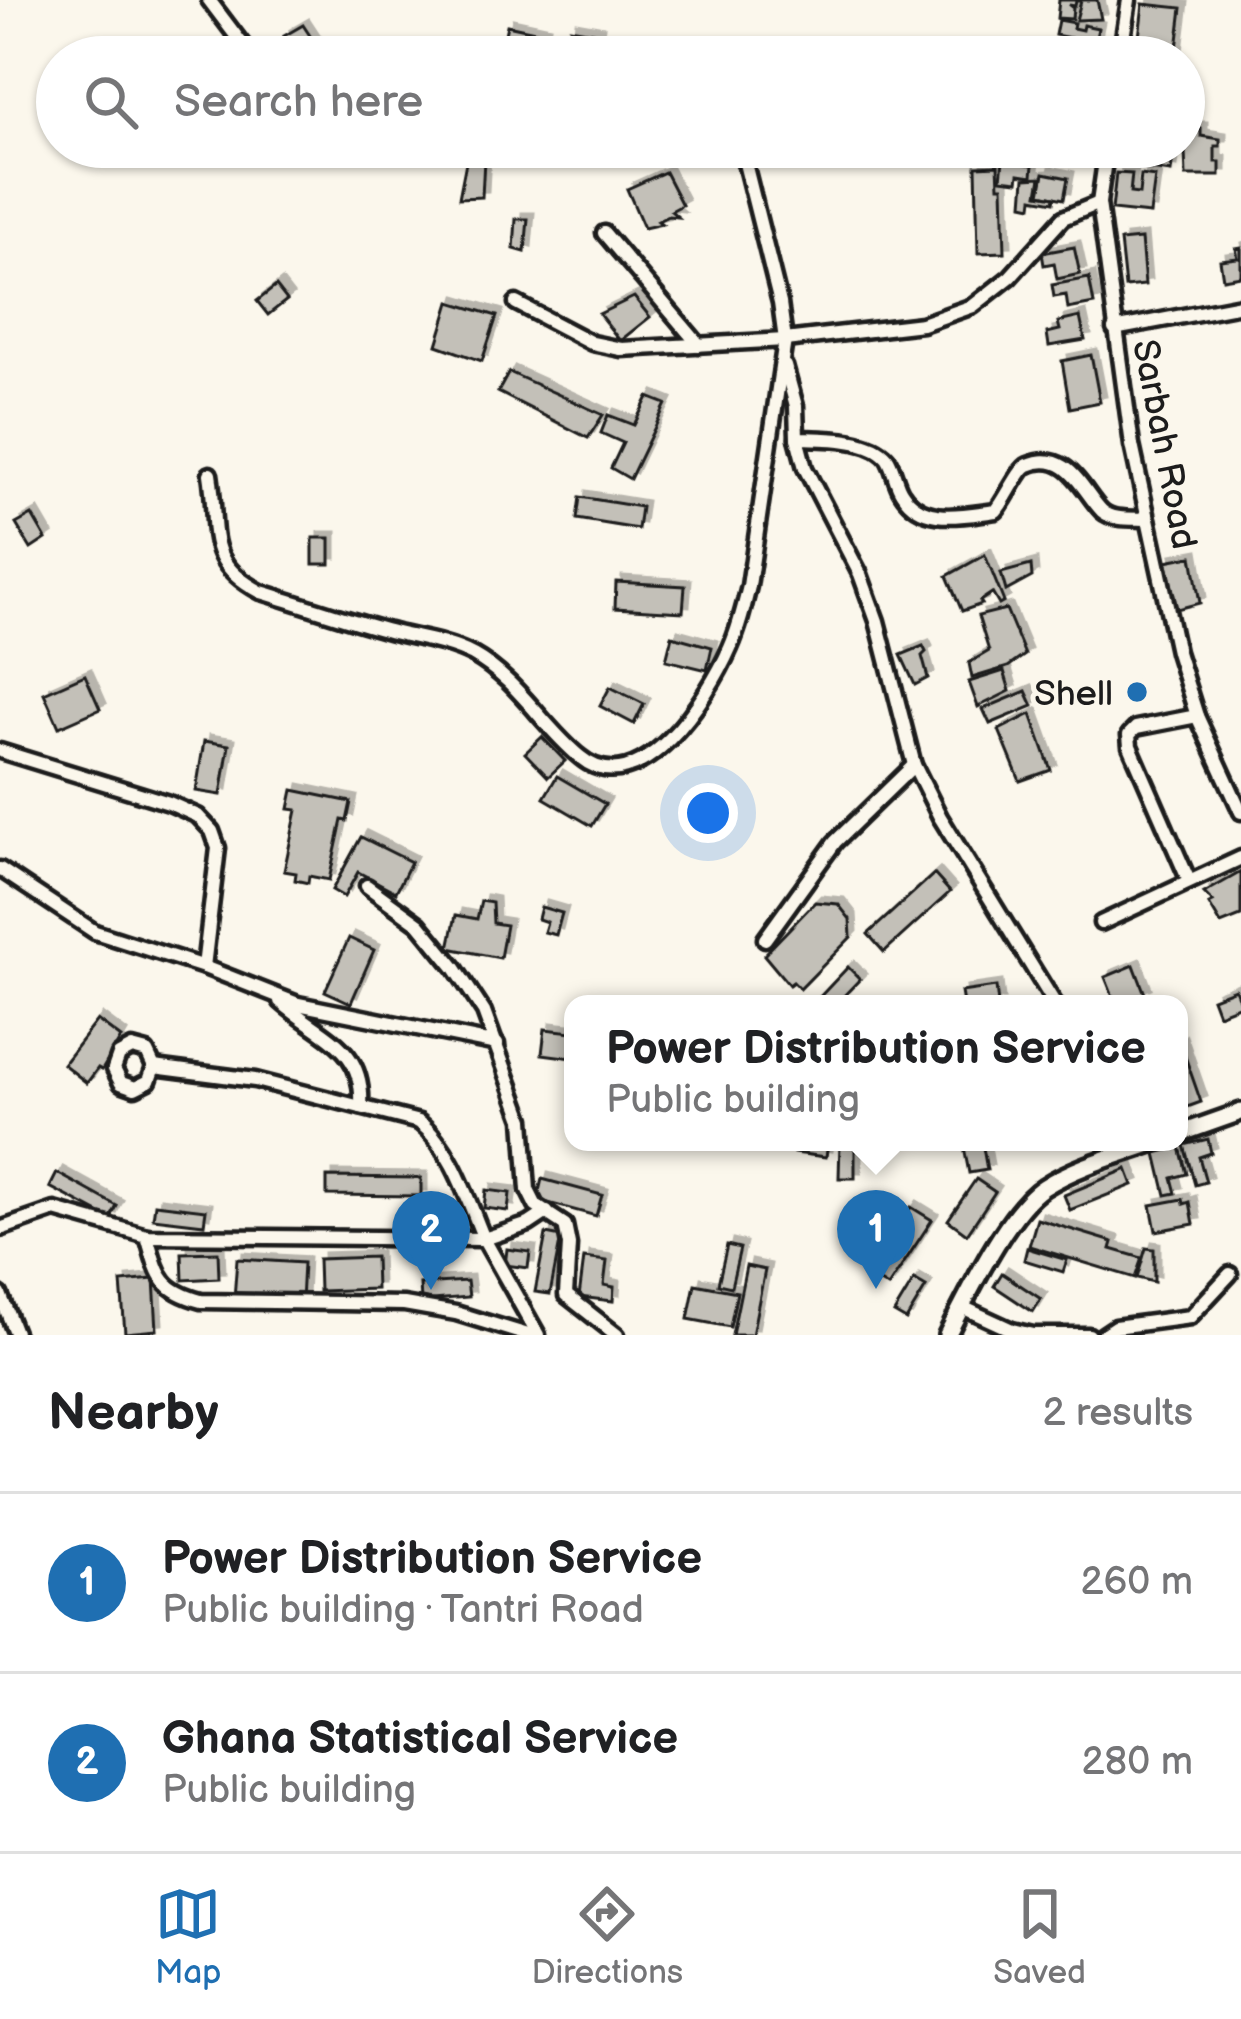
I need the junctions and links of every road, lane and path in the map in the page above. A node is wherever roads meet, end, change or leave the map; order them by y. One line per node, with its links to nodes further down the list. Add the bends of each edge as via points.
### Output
1 (209, 0): 3 (street)
2 (1129, 0): 4 (street)
3 (236, 36)
4 (1123, 36)
5 (747, 168): 12 (street)
6 (1104, 168): 7 (street, Sarbah Road)
7 (1099, 203): 11 (street, Sarbah Road); 12 (street, via 1063,218 973,306 922,324)
8 (604, 232): 13 (street)
9 (516, 302): 13 (street, via 592,343)
10 (1241, 305): 11 (street)
11 (1114, 329): 17 (street, Sarbah Road)
12 (785, 340): 13 (street); 14 (street)
13 (699, 345)
14 (782, 360): 15 (street); 16 (street, via 740,625 679,729 627,769 598,768 580,757 506,678 461,649 236,579 217,546)
15 (797, 438): 17 (street, via 869,447 886,457 916,509 938,517 996,512 1020,473 1043,464 1076,473 1103,512); 20 (street, via 877,621)
16 (210, 474)
17 (1148, 519): 18 (street, Sarbah Road)
18 (1198, 716): 21 (street, Sarbah Road); 24 (street, via 1130,735)
19 (0, 752): 28 (street, via 198,816 218,848)
20 (914, 765): 27 (street, via 835,842); 29 (street)
21 (1241, 812)
22 (1241, 858): 24 (street)
23 (0, 869): 28 (street, via 95,932)
24 (1189, 881): 26 (street)
25 (367, 886): 31 (street, via 419,924 484,1012)
26 (1101, 923)
27 (765, 939)
28 (204, 968): 30 (street)
29 (1049, 995)
30 (277, 998): 31 (street); 33 (street, via 358,1068)
31 (497, 1044): 37 (street, via 523,1119 529,1190)
32 (154, 1066): 33 (street)
33 (361, 1107): 40 (street, via 428,1130)
34 (1241, 1112): 35 (street)
35 (1188, 1131)
36 (1131, 1151): 43 (street, via 1029,1199)
37 (547, 1212): 40 (street); 47 (street, via 566,1225 566,1295)
38 (0, 1229): 39 (street, via 56,1210)
39 (147, 1236): 40 (street); 45 (street, via 159,1278 201,1301 404,1304)
40 (484, 1239): 46 (street)
41 (1230, 1274): 50 (street, via 1190,1317)
42 (0, 1294): 44 (street)
43 (962, 1307): 48 (street); 49 (street, via 1033,1335)
44 (16, 1335)
45 (528, 1335)
46 (538, 1335)
47 (617, 1335)
48 (946, 1335)
49 (1089, 1335)
50 (1103, 1335)

